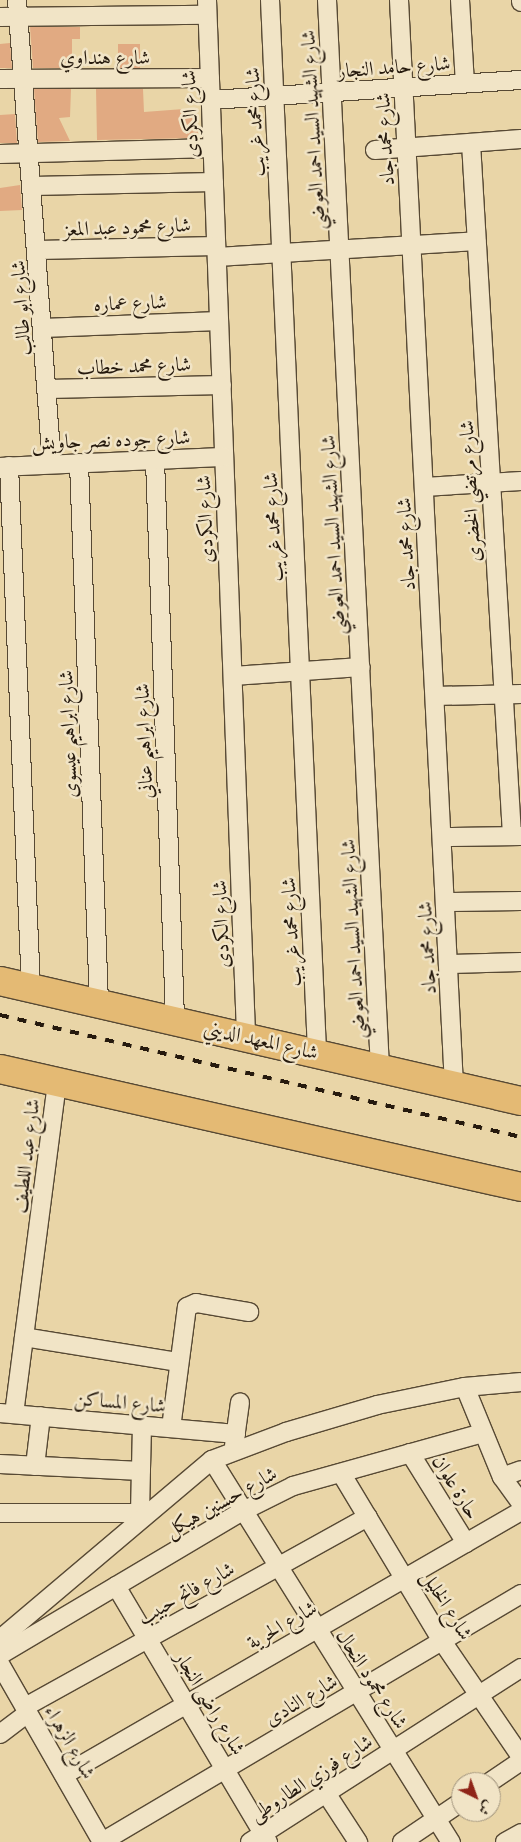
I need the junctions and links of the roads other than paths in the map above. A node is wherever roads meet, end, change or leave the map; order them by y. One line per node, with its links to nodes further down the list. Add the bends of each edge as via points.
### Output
1 (270, 0): 14 (street, شارع محمد غريب)
2 (328, 0): 13 (street, شارع الشهيد السيد احمد العوضي)
3 (399, 0): 12 (street, شارع محمد جاد)
4 (460, 0): 11 (street)
5 (207, 7): 6 (street); 7 (street, شارع الكردى)
6 (11, 11): 9 (street, شارع ابو طالب)
7 (210, 78): 9 (street, شارع هنداوي); 15 (street, شارع الكردى)
8 (0, 79): 9 (street, شارع هنداوي)
9 (22, 79): 22 (street, شارع ابو طالب)
10 (521, 80): 11 (street, شارع حامد النجار)
11 (466, 83): 12 (street, شارع حامد النجار)
12 (403, 87): 13 (street, شارع حامد النجار); 19 (street, شارع محمد جاد)
13 (332, 92): 14 (street, شارع حامد النجار); 27 (street, شارع الشهيد السيد احمد العوضي)
14 (275, 96): 15 (street, شارع حامد النجار); 30 (street, شارع محمد غريب)
15 (210, 100): 18 (street, شارع الكردى)
16 (521, 139): 17 (street)
17 (471, 143): 19 (street); 25 (street, شارع مرتضي الخضرى)
18 (212, 148): 22 (street); 23 (street, شارع الكردى)
19 (406, 148): 20 (street); 26 (street, شارع محمد جاد)
20 (375, 150)
21 (0, 154): 22 (street)
22 (32, 154): 24 (street, شارع ابو طالب)
23 (214, 182): 24 (street); 29 (street, شارع الكردى)
24 (34, 186): 28 (street, شارع ابو طالب)
25 (477, 241): 26 (street, شارع محمود عبد المعز); 41 (street, شارع مرتضي الخضرى)
26 (411, 245): 27 (street, شارع محمود عبد المعز); 42 (street, شارع محمد جاد)
27 (340, 249): 30 (street, شارع محمود عبد المعز); 43 (street, شارع الشهيد السيد احمد العوضي)
28 (38, 250): 29 (street, شارع محمود عبد المعز); 32 (street, شارع ابو طالب)
29 (216, 251): 30 (street, شارع محمود عبد المعز); 31 (street, شارع الكردى)
30 (282, 253): 44 (street, شارع محمد غريب)
31 (219, 322): 32 (street, شارع عماره); 33 (street, شارع الكردى)
32 (43, 328): 34 (street, شارع ابو طالب)
33 (222, 385): 34 (street, شارع محمد خطاب); 35 (street, شارع الكردى)
34 (48, 389): 38 (street, شارع ابو طالب)
35 (224, 457): 36 (street, شارع جوده نصر جاويش); 45 (street, شارع الكردى)
36 (155, 460): 37 (street, شارع جوده نصر جاويش); 58 (street, شارع ابراهيم عناني)
37 (79, 463): 38 (street, شارع جوده نصر جاويش); 57 (street, شارع ابراهيم عيسوى)
38 (52, 464): 39 (street, شارع جوده نصر جاويش)
39 (4, 466): 56 (street)
40 (521, 481): 41 (street)
41 (491, 483): 42 (street); 46 (street, شارع مرتضي الخضرى)
42 (424, 488): 48 (street, شارع محمد جاد)
43 (361, 667): 44 (street); 62 (street, شارع الشهيد السيد احمد العوضي)
44 (300, 671): 45 (street); 60 (street, شارع محمد غريب)
45 (233, 676): 59 (street, شارع الكردى)
46 (503, 694): 47 (street); 48 (street); 49 (street, شارع مرتضي الخضرى)
47 (521, 694)
48 (435, 696): 50 (street, شارع محمد جاد)
49 (516, 836): 50 (street)
50 (443, 837): 52 (street, شارع محمد جاد)
51 (521, 901): 52 (street)
52 (446, 902): 54 (street, شارع محمد جاد)
53 (521, 962): 54 (street)
54 (449, 964): 64 (street, شارع محمد جاد)
55 (0, 981): 56 (main road, شارع المعهد الديني)
56 (30, 988): 57 (main road, شارع المعهد الديني)
57 (99, 1003): 58 (main road, شارع المعهد الديني)
58 (175, 1020): 59 (main road, شارع المعهد الديني)
59 (246, 1036): 60 (main road, شارع المعهد الديني)
60 (317, 1052): 62 (main road, شارع المعهد الديني)
61 (0, 1068): 63 (main road)
62 (380, 1068): 64 (main road, شارع المعهد الديني)
63 (57, 1082): 66 (main road); 68 (street, شارع عبد اللطيف)
64 (454, 1085): 65 (main road, شارع المعهد الديني)
65 (521, 1101)
66 (521, 1187)
67 (248, 1312): 69 (street, via 196,1303 187,1307)
68 (24, 1337): 69 (street); 73 (street, شارع عبد اللطيف)
69 (179, 1362): 76 (street)
70 (520, 1385): 71 (street)
71 (465, 1387): 77 (street); 79 (street, via 377,1406)
72 (240, 1402): 78 (street)
73 (7, 1413): 74 (street, شارع المساكن)
74 (41, 1416): 75 (street, شارع المساكن); 83 (street)
75 (142, 1426): 76 (street, شارع المساكن); 85 (street)
76 (171, 1428): 78 (street, شارع المساكن)
77 (483, 1433): 80 (street, شارع حسنين هيكل); 87 (street)
78 (236, 1434): 79 (street)
79 (233, 1452): 81 (street)
80 (410, 1453): 86 (street, شارع حسنين هيكل); 94 (street, حارة علوان)
81 (212, 1460): 89 (street, شارع محمود النحال); 92 (street)
82 (0, 1464): 83 (street)
83 (35, 1466): 85 (street)
84 (521, 1470): 87 (street)
85 (141, 1471): 92 (street)
86 (341, 1473): 89 (street, شارع حسنين هيكل, via 293,1486); 93 (street, شارع الخليل)
87 (502, 1477): 88 (street)
88 (521, 1503)
89 (243, 1511): 95 (street, شارع محمود النحال); 97 (street, شارع حسنين هيكل)
90 (521, 1511): 94 (street, شارع الحرية)
91 (0, 1513): 92 (street)
92 (144, 1513): 100 (street)
93 (368, 1516): 95 (street, شارع فاتح حبيب); 96 (street, شارع الخليل)
94 (466, 1543): 96 (street, شارع الحرية)
95 (277, 1567): 99 (street, شارع محمود النحال); 101 (street, شارع فاتح حبيب)
96 (405, 1578): 99 (street, شارع الحرية); 102 (street, شارع الخليل)
97 (116, 1586): 101 (street, شارع راضى النجار); 103 (street, شارع حسنين هيكل)
98 (521, 1594): 102 (street, شارع النادى)
99 (315, 1630): 106 (street, شارع محمود النحال); 108 (street, شارع الحرية)
100 (2, 1633)
101 (148, 1638): 108 (street, شارع راضى النجار); 109 (street, شارع فاتح حبيب)
102 (442, 1640): 106 (street, شارع النادى); 107 (street, شارع الخليل)
103 (0, 1655)
104 (0, 1664): 109 (street, شارع الزهراء)
105 (521, 1668): 107 (street, شارع فوزي الطاروطى)
106 (355, 1692): 111 (street, شارع محمود النحال); 114 (street, شارع النادى)
107 (480, 1695): 111 (street, شارع فوزي الطاروطى); 112 (street, شارع الخليل)
108 (186, 1704): 114 (street, شارع راضى النجار); 115 (street, شارع الحرية)
109 (26, 1710): 110 (street, شارع فاتح حبيب); 115 (street, شارع الزهراء)
110 (0, 1734)
111 (393, 1751): 117 (street, شارع فوزي الطاروطى); 119 (street, شارع محمود النحال)
112 (521, 1757)
113 (521, 1761): 116 (street)
114 (225, 1769): 121 (street, شارع راضى النجار); 122 (street, شارع النادى)
115 (64, 1775): 122 (street, شارع الزهراء)
116 (501, 1775)
117 (326, 1793): 121 (street, شارع فوزي الطاروطى); 123 (street)
118 (451, 1809): 119 (street)
119 (436, 1819): 124 (street); 125 (street, شارع محمود النحال)
120 (521, 1833): 126 (street)
121 (260, 1839)
122 (102, 1842)
123 (358, 1842)
124 (402, 1842)
125 (451, 1842)
126 (505, 1842)

